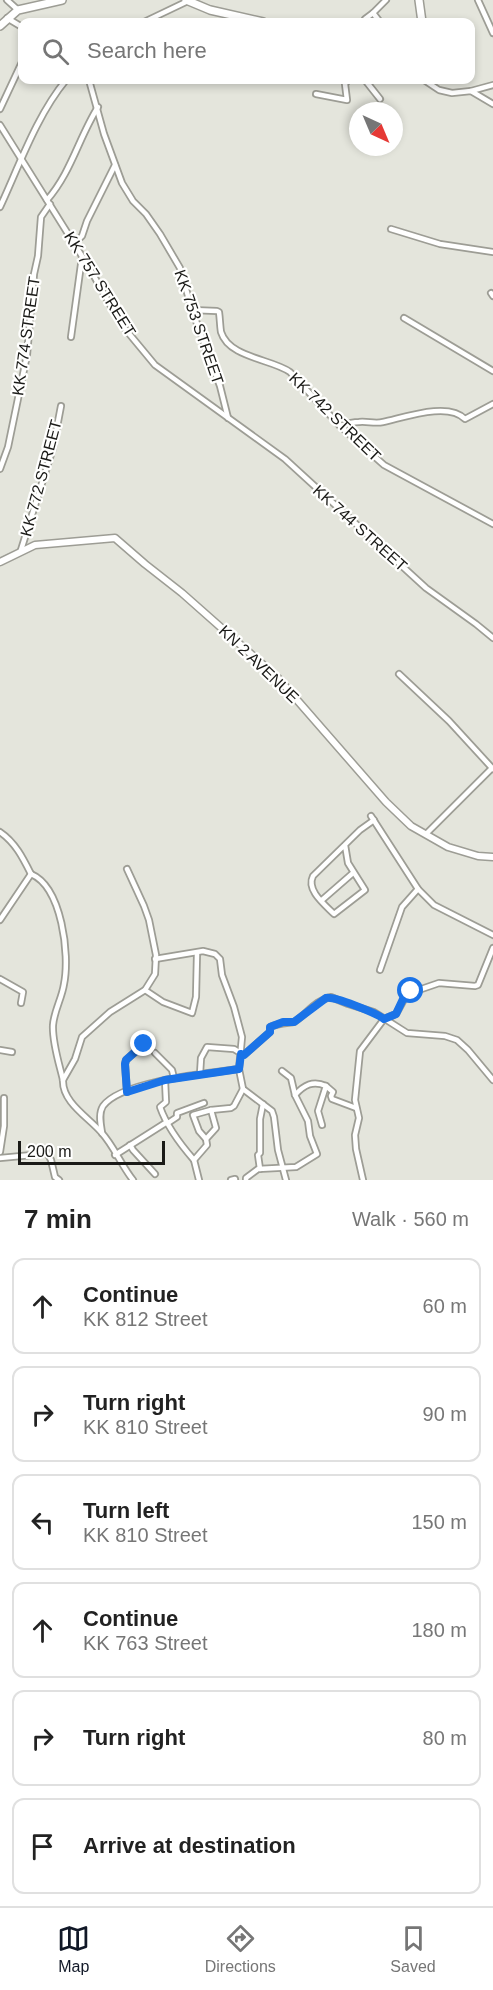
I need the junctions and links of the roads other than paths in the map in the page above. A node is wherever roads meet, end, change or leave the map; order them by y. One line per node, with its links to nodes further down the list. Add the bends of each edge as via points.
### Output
1 (8, 0): 7 (street)
2 (62, 0): 7 (main road)
3 (187, 0): 10 (street); 11 (main road)
4 (386, 0): 8 (street)
5 (419, 0): 14 (main road)
6 (478, 0): 17 (street)
7 (18, 10): 9 (main road)
8 (373, 13): 12 (street); 13 (street)
9 (7, 18): 15 (street); 16 (main road)
10 (152, 18)
11 (244, 18)
12 (366, 18)
13 (377, 18)
14 (421, 18)
15 (18, 25)
16 (0, 26)
17 (493, 33)
18 (18, 71): 30 (street)
19 (63, 84): 32 (street)
20 (90, 84): 29 (street, KK 753 STREET)
21 (346, 84): 26 (street, via 348,100)
22 (368, 84): 27 (street)
23 (430, 84): 25 (street, via 452,93)
24 (493, 85): 25 (street)
25 (471, 91): 28 (street)
26 (316, 94)
27 (380, 99)
28 (493, 105)
29 (98, 107): 33 (street, KK 753 STREET); 34 (street, KK 774 STREET)
30 (0, 109)
31 (0, 125): 32 (street, KK 757 STREET)
32 (21, 158): 34 (street, KK 757 STREET); 35 (street)
33 (115, 165): 37 (street, via 82,236); 40 (street, KK 753 STREET, via 126,191 160,234 180,268)
34 (49, 202): 37 (street, KK 757 STREET); 48 (street, KK 774 STREET, via 41,217 27,354)
35 (0, 207)
36 (391, 229): 38 (street, via 440,244)
37 (74, 244): 39 (street, KK 757 STREET)
38 (493, 252)
39 (82, 257): 42 (street); 46 (street, KK 757 STREET, via 121,324 155,365)
40 (192, 310): 46 (street, KK 753 STREET); 47 (street, KK 742 STREET, via 217,311 227,341 248,356 290,372)
41 (404, 318): 43 (street)
42 (70, 337)
43 (493, 371)
44 (493, 404): 47 (street, via 465,419 453,412 425,412 381,423)
45 (61, 406): 50 (street, KK 772 STREET, via 53,448)
46 (228, 418): 52 (street, KK 744 STREET, via 285,459 426,588)
47 (340, 426): 49 (street, KK 742 STREET, via 384,465)
48 (0, 470)
49 (493, 524)
50 (21, 550): 51 (street, KN 2 AVENUE); 56 (street, KN 2 AVENUE, via 47,543 115,538 277,677 386,802 411,826)
51 (0, 562)
52 (493, 638)
53 (399, 674): 54 (street)
54 (493, 768): 56 (street)
55 (0, 832): 61 (street, via 21,853)
56 (426, 834): 58 (street, KN 2 AVENUE, via 448,847)
57 (345, 845): 60 (street); 62 (street, via 373,818); 63 (street, via 311,879 310,885)
58 (493, 856)
59 (127, 869): 68 (street, via 144,906)
60 (353, 873): 63 (street); 63 (street, via 363,891 336,914)
61 (31, 874): 64 (street); 83 (street, via 48,889 62,926 66,965 53,1033)
62 (418, 890): 65 (street, via 434,905); 69 (street, via 402,907)
63 (322, 900)
64 (0, 920)
65 (493, 935)
66 (493, 948): 73 (street, via 478,985 439,983 411,991 396,1014)
67 (197, 954): 71 (street, via 192,1013)
68 (155, 959): 71 (street, via 155,974); 78 (street, via 203,951 220,959 242,1038)
69 (380, 970)
70 (0, 979): 72 (street, via 23,992)
71 (145, 990): 83 (street, via 110,1012 82,1038)
72 (21, 1003)
73 (384, 1019): 78 (street, via 374,1012 326,998 294,1022 270,1027 258,1044); 85 (street, via 407,1033 457,1040); 93 (street, via 360,1051)
74 (144, 1044): 88 (street, via 126,1060)
75 (0, 1050): 76 (street)
76 (12, 1052)
77 (155, 1053): 82 (street, via 172,1070)
78 (241, 1054): 79 (street); 81 (street, via 234,1049 207,1047 201,1058)
79 (239, 1069): 81 (street); 87 (street)
80 (282, 1071): 89 (street, via 291,1078)
81 (200, 1074): 82 (street)
82 (174, 1078): 84 (street)
83 (63, 1080): 97 (street, via 76,1108)
84 (165, 1080): 88 (street); 95 (street, via 166,1102 160,1107)
85 (493, 1080)
86 (326, 1086): 89 (street, via 309,1084); 93 (street, via 333,1092 332,1099); 96 (street, via 318,1111)
87 (243, 1089): 92 (street); 94 (street, via 234,1107)
88 (127, 1092): 97 (street, via 101,1109)
89 (295, 1095): 104 (street, via 317,1152 296,1167)
90 (4, 1098): 100 (street)
91 (204, 1103): 95 (street, via 183,1109)
92 (263, 1104): 104 (street, via 274,1117); 105 (street, via 258,1155)
93 (356, 1108): 112 (street, via 356,1149)
94 (211, 1110): 98 (street, via 216,1125); 98 (street, via 193,1115)
95 (168, 1122): 99 (street); 103 (street)
96 (322, 1125)
97 (102, 1133): 101 (street)
98 (206, 1139): 103 (street, via 207,1145)
99 (130, 1145): 101 (street); 106 (street)
100 (0, 1152)
101 (115, 1155): 108 (street)
102 (0, 1158): 107 (street, via 32,1155 45,1149 55,1177)
103 (194, 1160): 109 (street)
104 (282, 1168): 105 (street); 111 (street)
105 (261, 1169): 110 (street)
106 (155, 1174)
107 (60, 1180)
108 (133, 1180)
109 (199, 1180)
110 (246, 1180)
111 (286, 1180)
112 (363, 1180)

